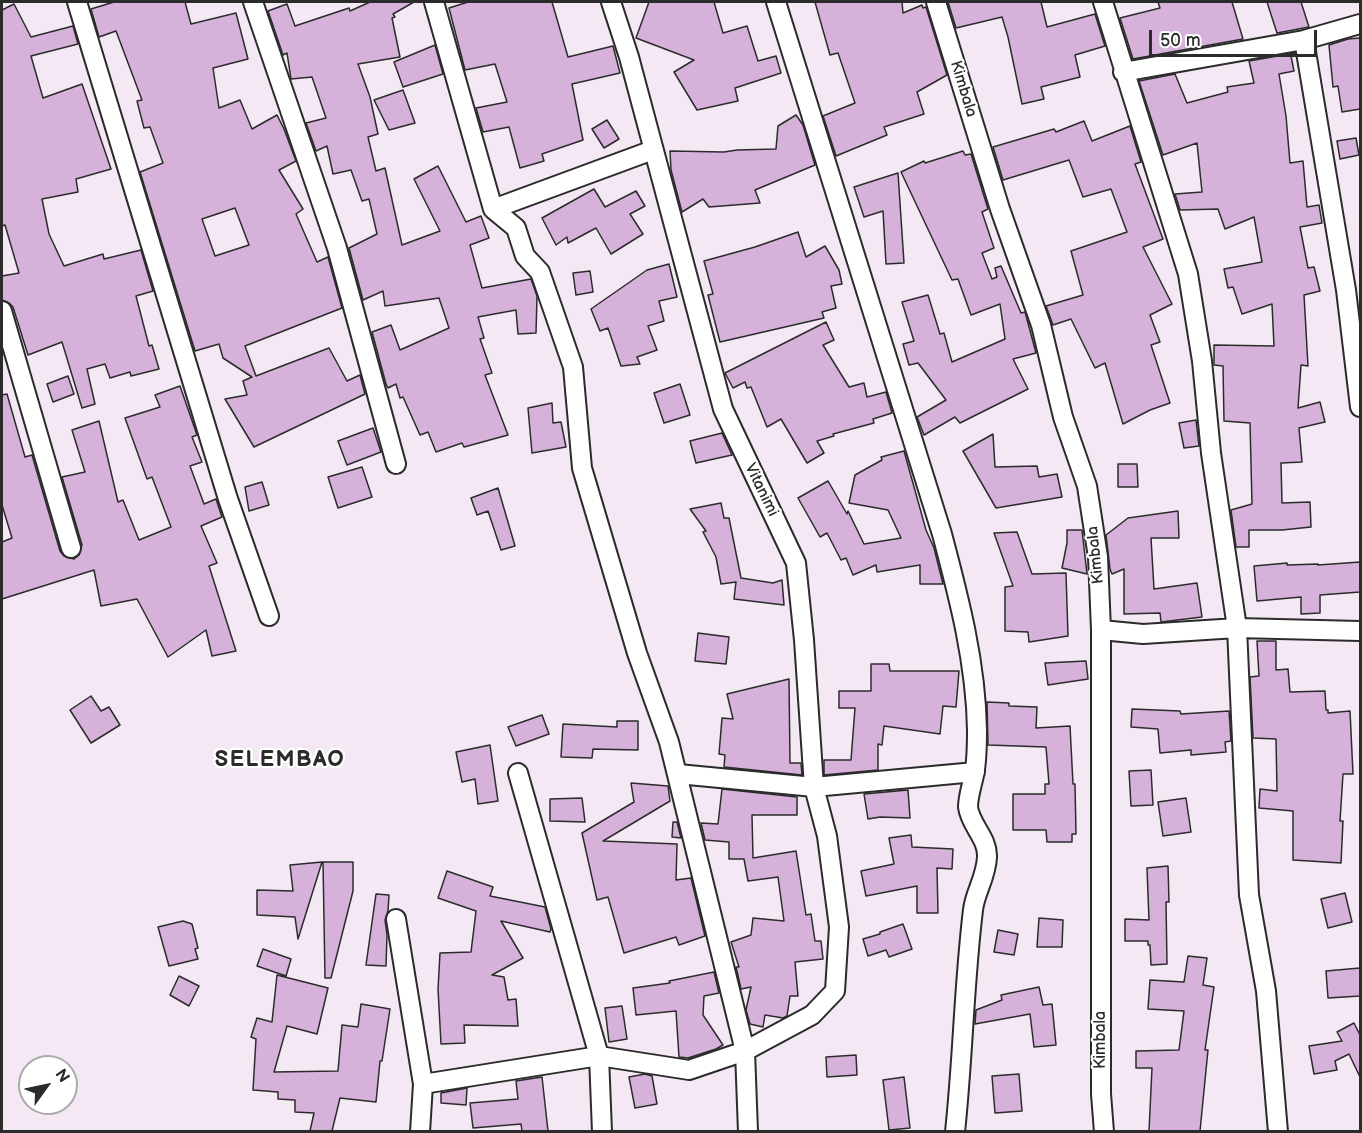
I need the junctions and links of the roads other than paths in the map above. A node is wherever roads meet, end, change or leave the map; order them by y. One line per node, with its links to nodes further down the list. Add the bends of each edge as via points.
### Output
1 (77, 2): 17 (street, via 228,499)
2 (253, 2): 15 (street, via 337,248)
3 (434, 2): 12 (street)
4 (611, 2): 11 (street, Vitanimi)
5 (776, 2): 21 (street, via 961,604 977,730)
6 (936, 2): 19 (street, Kimbala, via 1000,209 1041,325 1063,417 1087,486 1098,558)
7 (1103, 2): 10 (street)
8 (1360, 24): 9 (street)
9 (1304, 40): 10 (street); 14 (street, via 1346,290)
10 (1124, 72): 18 (street, via 1188,274)
11 (653, 150): 12 (street); 24 (street, Vitanimi, via 723,409 796,563)
12 (493, 209): 23 (street, via 516,228 525,256 540,272 573,367 582,468)
13 (2, 311): 16 (street)
14 (1360, 407)
15 (396, 464)
16 (71, 548)
17 (269, 616)
18 (1237, 628): 19 (street, via 1143,633); 20 (street); 34 (street, via 1249,896 1266,992)
19 (1101, 630): 33 (street, Kimbala)
20 (1360, 631)
21 (975, 772): 24 (street); 32 (street, via 968,806 987,854 984,879 973,906)
22 (518, 773): 27 (street)
23 (678, 774): 24 (street); 26 (street)
24 (813, 787): 26 (street, Vitanimi, via 827,836 839,927 835,991 812,1015)
25 (396, 919): 28 (street)
26 (745, 1050): 27 (street, via 689,1070); 31 (street)
27 (599, 1056): 28 (street); 30 (street)
28 (423, 1084): 29 (street)
29 (420, 1131)
30 (602, 1131)
31 (748, 1131)
32 (955, 1131)
33 (1104, 1131)
34 (1278, 1131)

